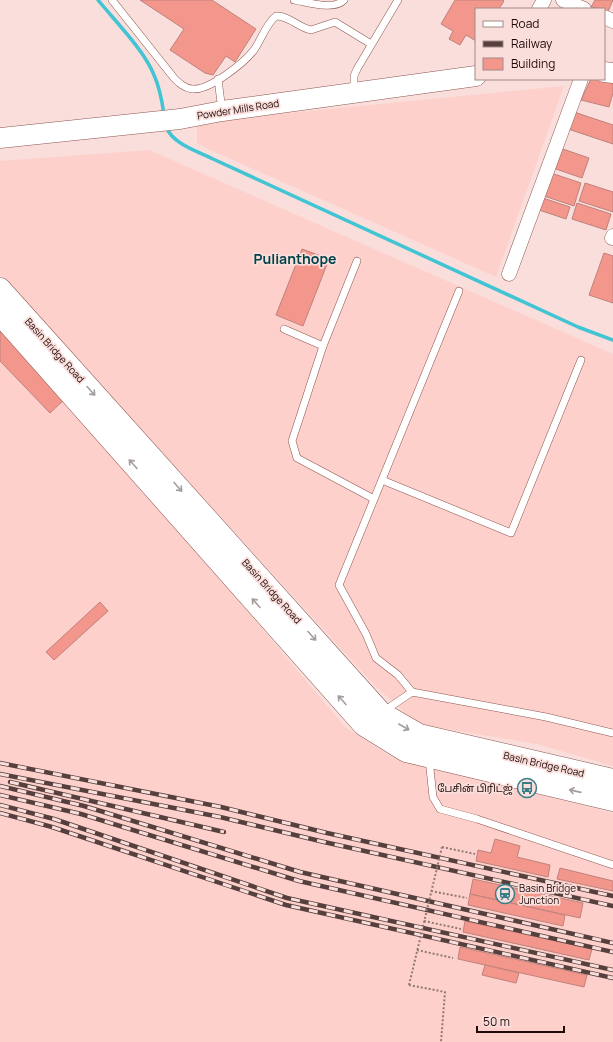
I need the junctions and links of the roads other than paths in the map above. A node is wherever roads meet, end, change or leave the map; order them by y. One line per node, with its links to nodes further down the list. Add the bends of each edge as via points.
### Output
1 (112, 0): 9 (lane, via 179,83 190,89 198,89)
2 (294, 0): 3 (lane, via 336,5)
3 (344, 0)
4 (398, 0): 7 (lane)
5 (563, 0): 6 (street)
6 (582, 8)
7 (371, 44): 9 (lane, via 339,23 332,22 311,30 276,16 248,57); 11 (lane, via 354,76)
8 (475, 76): 11 (street, Powder Mills Road)
9 (218, 79): 12 (lane)
10 (581, 80): 15 (street)
11 (354, 93): 12 (street, Powder Mills Road)
12 (222, 111): 13 (street, Powder Mills Road, via 180,119)
13 (0, 138)
14 (357, 261): 20 (lane)
15 (509, 274)
16 (0, 289): 25 (main road, Basin Bridge Road, one-way to 25)
17 (459, 291): 22 (lane)
18 (0, 314): 25 (main road, Basin Bridge Road, one-way to 18)
19 (284, 329): 20 (lane)
20 (323, 346): 23 (lane, via 292,441 297,458)
21 (581, 360): 22 (lane, via 511,533)
22 (382, 480): 23 (lane)
23 (374, 499): 24 (lane, via 339,585 376,658 398,675)
24 (412, 692): 25 (lane); 26 (lane, via 546,717)
25 (373, 719): 27 (main road, Basin Bridge Road, via 406,751); 28 (main road, Basin Bridge Road, one-way to 28, via 419,735)
26 (613, 733)
27 (428, 756): 29 (main road, Basin Bridge Road, one-way to 27); 30 (lane, via 433,797 440,809)
28 (613, 780)
29 (613, 800)
30 (613, 865)

